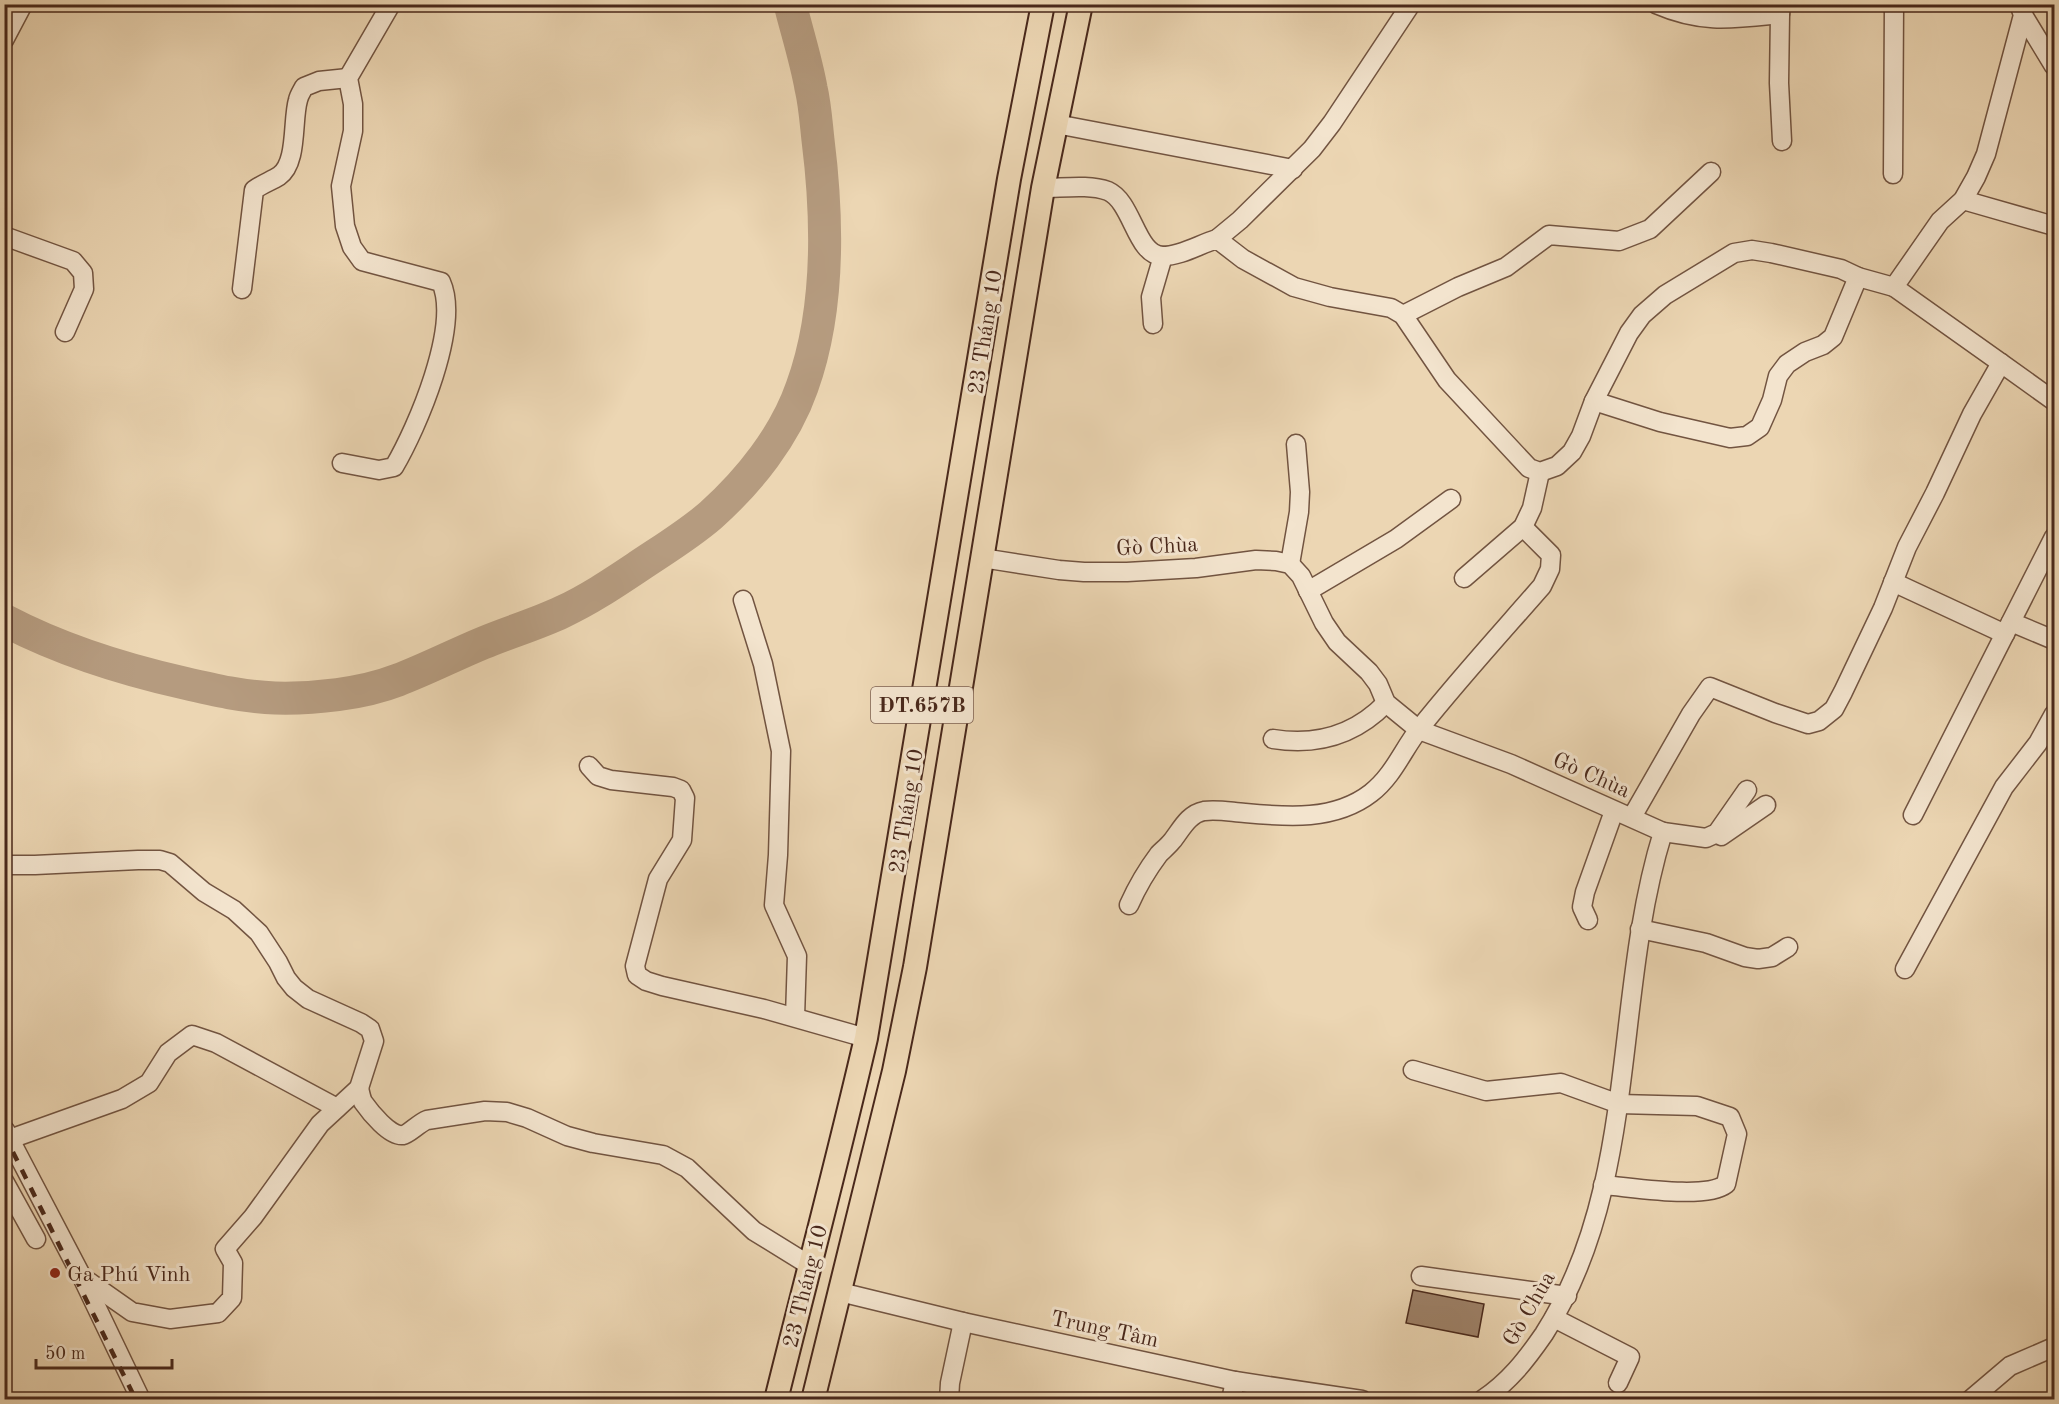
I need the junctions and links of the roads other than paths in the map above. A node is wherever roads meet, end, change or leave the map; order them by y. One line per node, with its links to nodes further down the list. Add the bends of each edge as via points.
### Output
1 (23, 4): 10 (street)
2 (391, 4): 12 (street)
3 (1043, 4): 66 (main road, 23 Tháng 10 / ĐT.657B, via 1007,190)
4 (1080, 4): 13 (main road, 23 Tháng 10 / ĐT.657B)
5 (1411, 4): 15 (street, via 1332,123)
6 (1656, 4): 8 (street, via 1699,18 1726,20)
7 (1894, 4): 17 (street)
8 (1781, 9): 14 (street)
9 (2021, 10): 11 (street); 19 (street, via 1986,154)
10 (4, 40)
11 (2055, 66)
12 (348, 78): 26 (street, via 304,87 298,101 288,164 280,175 254,190); 34 (street, via 353,131 341,186 345,226 352,247 362,261 441,282 446,293 446,311 437,365 394,467 379,470)
13 (1056, 124): 15 (street); 18 (main road, 23 Tháng 10 / ĐT.657B)
14 (1782, 141)
15 (1293, 169): 22 (street)
16 (1712, 172): 27 (street, via 1650,229 1619,241 1549,235 1506,267 1458,286)
17 (1893, 174)
18 (1043, 188): 23 (street, via 1095,188 1116,196 1149,250); 39 (main road, 23 Tháng 10 / ĐT.657B)
19 (1963, 200): 20 (street); 25 (street, via 1940,221)
20 (2055, 226)
21 (4, 236): 29 (street, via 73,261 83,273 84,289)
22 (1217, 239): 23 (street); 27 (street, via 1243,259 1294,287 1391,308)
23 (1163, 256): 28 (street, via 1150,297)
24 (1858, 277): 25 (street); 31 (street, via 1841,269 1771,253 1734,253 1665,295 1642,315); 31 (street, via 1833,337 1787,364 1778,376 1760,427 1747,436 1730,438 1660,422)
25 (1894, 287): 30 (street)
26 (242, 289)
27 (1403, 315): 35 (street, via 1447,380 1529,468)
28 (1154, 324)
29 (65, 332)
30 (2001, 363): 32 (street); 42 (street, via 1972,414)
31 (1594, 401): 35 (street, via 1572,452 1557,466)
32 (2055, 401)
33 (1296, 444): 40 (street, via 1300,492)
34 (342, 463)
35 (1540, 472): 37 (street)
36 (1451, 499): 43 (street, via 1386,545)
37 (1523, 527): 41 (street); 49 (street, via 1551,555 1542,586)
38 (2055, 537): 45 (street)
39 (982, 558): 40 (street, Gò Chùa, via 1084,572 1256,560); 78 (main road, 23 Tháng 10 / ĐT.657B, via 915,968)
40 (1290, 564): 43 (street, Gò Chùa)
41 (1464, 578)
42 (1893, 582): 45 (street); 56 (street, via 1834,709 1808,724 1710,687)
43 (1308, 591): 47 (street, Gò Chùa, via 1337,642 1374,678)
44 (743, 600): 65 (street, via 763,664 781,751 774,905 797,956)
45 (2008, 628): 46 (street); 55 (street)
46 (2055, 640)
47 (1386, 703): 49 (street, Gò Chùa); 50 (street, via 1364,722 1337,735 1302,742)
48 (2055, 714): 64 (street, via 2004,787)
49 (1419, 730): 54 (street, Gò Chùa, via 1511,764); 60 (street, via 1383,783 1356,803 1336,811 1276,816 1203,811 1189,818 1147,872)
50 (1273, 739)
51 (589, 766): 65 (street, via 598,777 673,787 681,790 685,798 682,840 658,879 635,966 637,975 662,986)
52 (1747, 790): 58 (street, via 1717,833)
53 (1766, 805): 58 (street, via 1723,836)
54 (1614, 811): 56 (street, Gò Chùa); 61 (street, via 1584,892 1582,907)
55 (1914, 815)
56 (1632, 818): 57 (street, Gò Chùa)
57 (1663, 832): 58 (street); 62 (street, Gò Chùa)
58 (1706, 838)
59 (4, 865): 68 (street, via 138,860 170,863 259,933 294,988 308,999 370,1029 374,1041)
60 (1130, 905)
61 (1588, 920)
62 (1640, 928): 63 (street, via 1758,959 1772,957); 69 (street, Gò Chùa)
63 (1788, 947)
64 (1905, 969)
65 (795, 1017): 66 (street)
66 (866, 1038): 75 (main road, 23 Tháng 10 / ĐT.657B)
67 (1413, 1070): 69 (street, via 1486,1091 1561,1083)
68 (359, 1088): 70 (street); 75 (street, via 362,1100 390,1132 400,1136 427,1119 507,1112 567,1136 663,1155 687,1168)
69 (1619, 1104): 73 (street, Gò Chùa); 73 (street, via 1697,1106 1730,1117 1737,1134 1726,1184 1721,1189 1697,1193)
70 (337, 1108): 71 (street, via 216,1043 192,1035 168,1053 149,1083 122,1099); 77 (street, via 320,1124 225,1249 233,1263 232,1298 218,1313 170,1318 132,1312)
71 (7, 1133): 77 (street)
72 (4, 1181): 74 (street)
73 (1604, 1185): 79 (street, Gò Chùa)
74 (36, 1239)
75 (807, 1275): 78 (main road); 86 (main road, 23 Tháng 10 / ĐT.657B)
76 (1421, 1276): 79 (street)
77 (82, 1277): 85 (street)
78 (840, 1292): 81 (street, Trung Tâm); 87 (main road, 23 Tháng 10 / ĐT.657B)
79 (1567, 1296): 80 (street, Gò Chùa)
80 (1554, 1318): 84 (street, via 1630,1357); 91 (street, Gò Chùa, via 1525,1362)
81 (963, 1322): 83 (street, Trung Tâm); 88 (street)
82 (2055, 1347): 92 (street, via 2010,1366)
83 (1235, 1381): 89 (street); 90 (street, Trung Tâm)
84 (1618, 1383)
85 (141, 1400)
86 (776, 1400)
87 (813, 1400)
88 (949, 1400)
89 (1231, 1400)
90 (1362, 1400)
91 (1482, 1400)
92 (1971, 1400)

